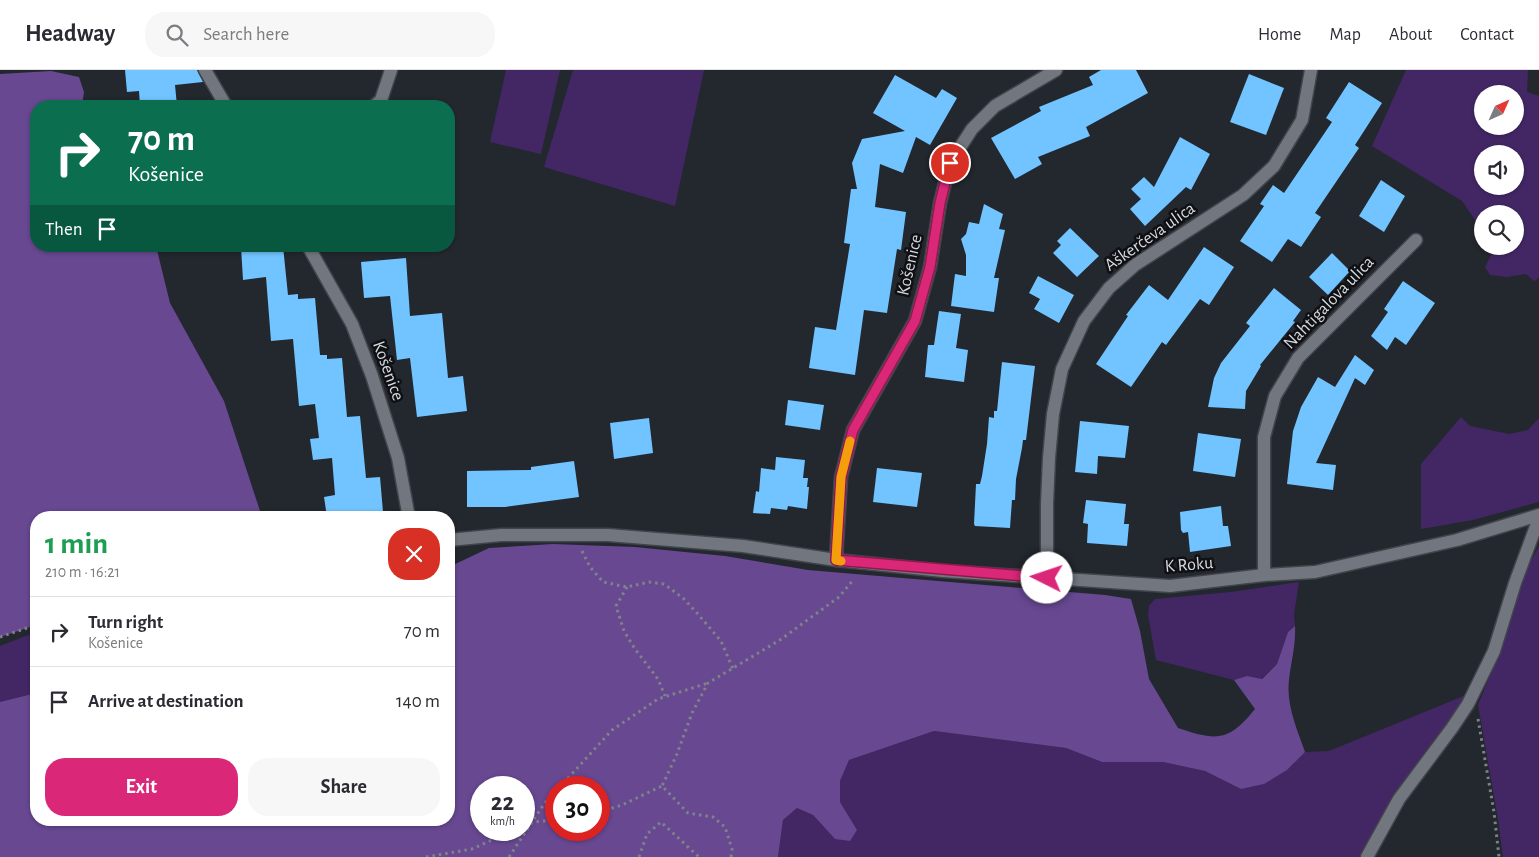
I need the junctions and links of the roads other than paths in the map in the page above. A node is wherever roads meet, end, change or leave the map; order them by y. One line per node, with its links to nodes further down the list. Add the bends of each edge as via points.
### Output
1 (205, 70): 5 (street)
2 (391, 70): 6 (street)
3 (1056, 70): 12 (street, Košenice, via 996,106 972,129 950,163 930,267 915,321 853,430 841,477)
4 (1311, 70): 14 (street, Aškerčeva ulica, via 1302,120 1274,166 1243,195 1135,265 1109,288 1084,321 1062,369 1053,414 1047,504)
5 (222, 100)
6 (380, 100)
7 (1416, 240): 13 (street, Nahtigalova ulica, via 1298,358 1275,396 1264,437)
8 (311, 252): 9 (street, Košenice, via 352,324 372,376 398,458)
9 (408, 511)
10 (1539, 516): 13 (street, K Roku, via 1457,540 1314,572); 15 (street, K Roku, via 1494,651 1468,704 1399,799)
11 (455, 539): 12 (street, K Roku, via 501,535 608,536 743,546)
12 (836, 560): 14 (street, K Roku)
13 (1264, 575): 14 (street, K Roku, via 1170,586)
14 (1047, 578)
15 (1367, 857)

